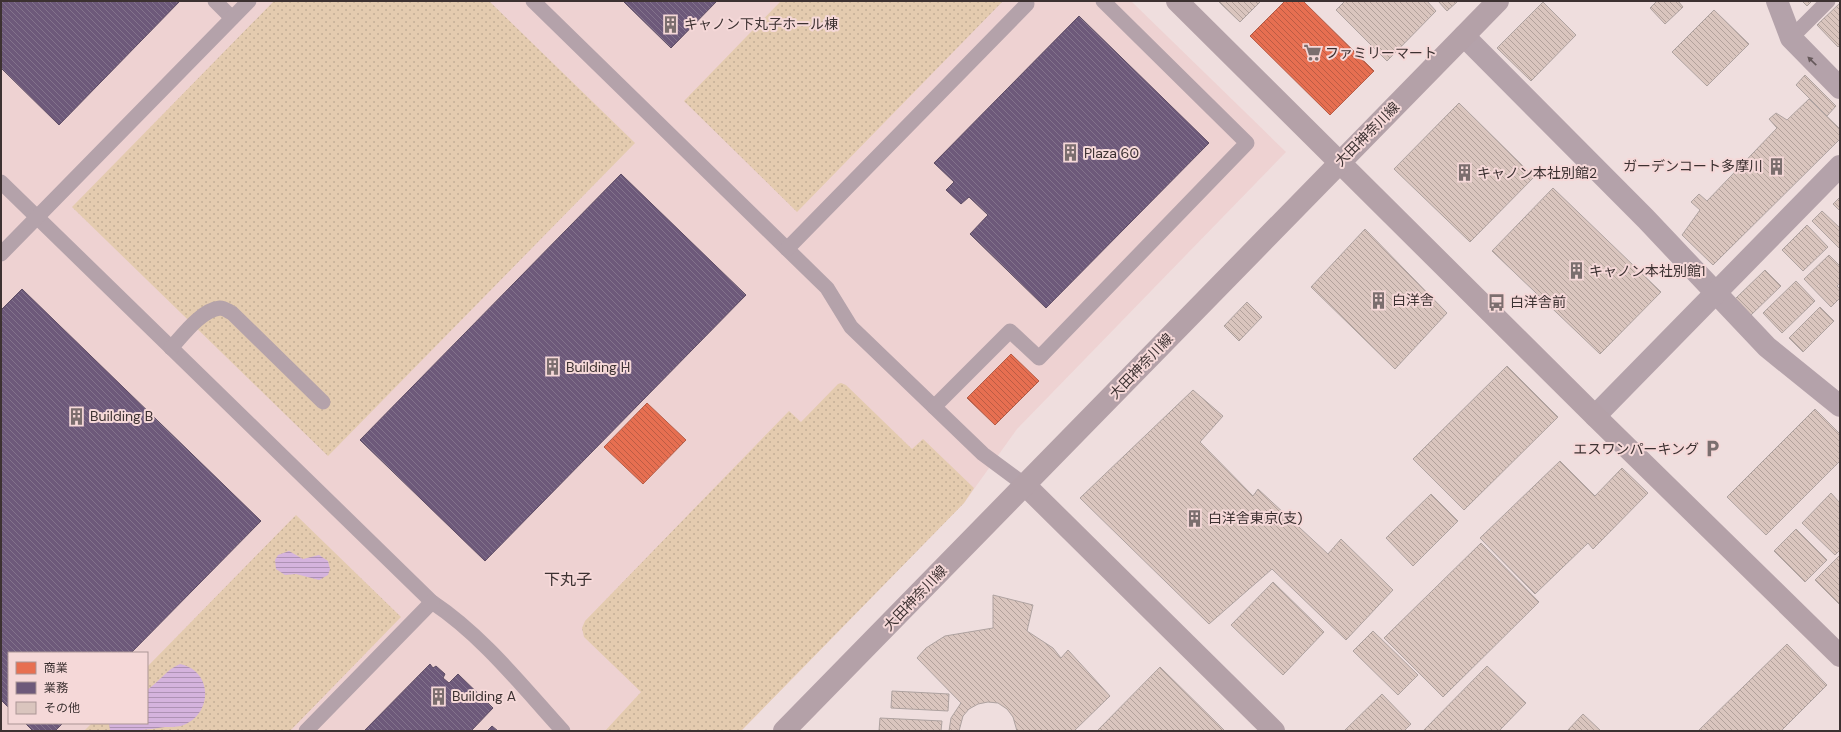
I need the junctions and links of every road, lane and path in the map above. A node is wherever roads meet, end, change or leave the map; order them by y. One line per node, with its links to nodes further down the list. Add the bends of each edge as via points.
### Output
1 (215, 1): 10 (lane)
2 (249, 1): 10 (lane)
3 (533, 1): 18 (lane)
4 (1103, 1): 24 (lane, via 1247,143 1039,358 1010,331)
5 (1177, 1): 14 (street)
6 (1498, 1): 11 (street, 大田神奈川線)
7 (1777, 1): 12 (street)
8 (1828, 1): 12 (lane)
9 (1027, 4): 18 (lane)
10 (232, 18): 17 (lane)
11 (1464, 36): 14 (street, 大田神奈川線); 20 (street)
12 (1791, 38): 13 (street, one-way to 12)
13 (1840, 88)
14 (1340, 161): 25 (street); 26 (street, 大田神奈川線)
15 (1840, 166): 20 (street)
16 (1, 182): 17 (lane)
17 (37, 218): 19 (lane); 21 (lane)
18 (787, 249): 24 (lane, via 827,288 850,327)
19 (1, 254)
20 (1717, 293): 23 (street, via 1767,347); 25 (street)
21 (171, 348): 22 (lane, via 202,317 221,308 232,313); 27 (lane)
22 (323, 402)
23 (1840, 406)
24 (934, 407): 26 (lane, via 982,454)
25 (1595, 416): 28 (street)
26 (1025, 486): 31 (street, 大田神奈川線); 32 (street)
27 (432, 602): 29 (lane); 30 (lane, via 456,618)
28 (1840, 656)
29 (306, 731)
30 (563, 731)
31 (784, 731)
32 (1274, 731)

